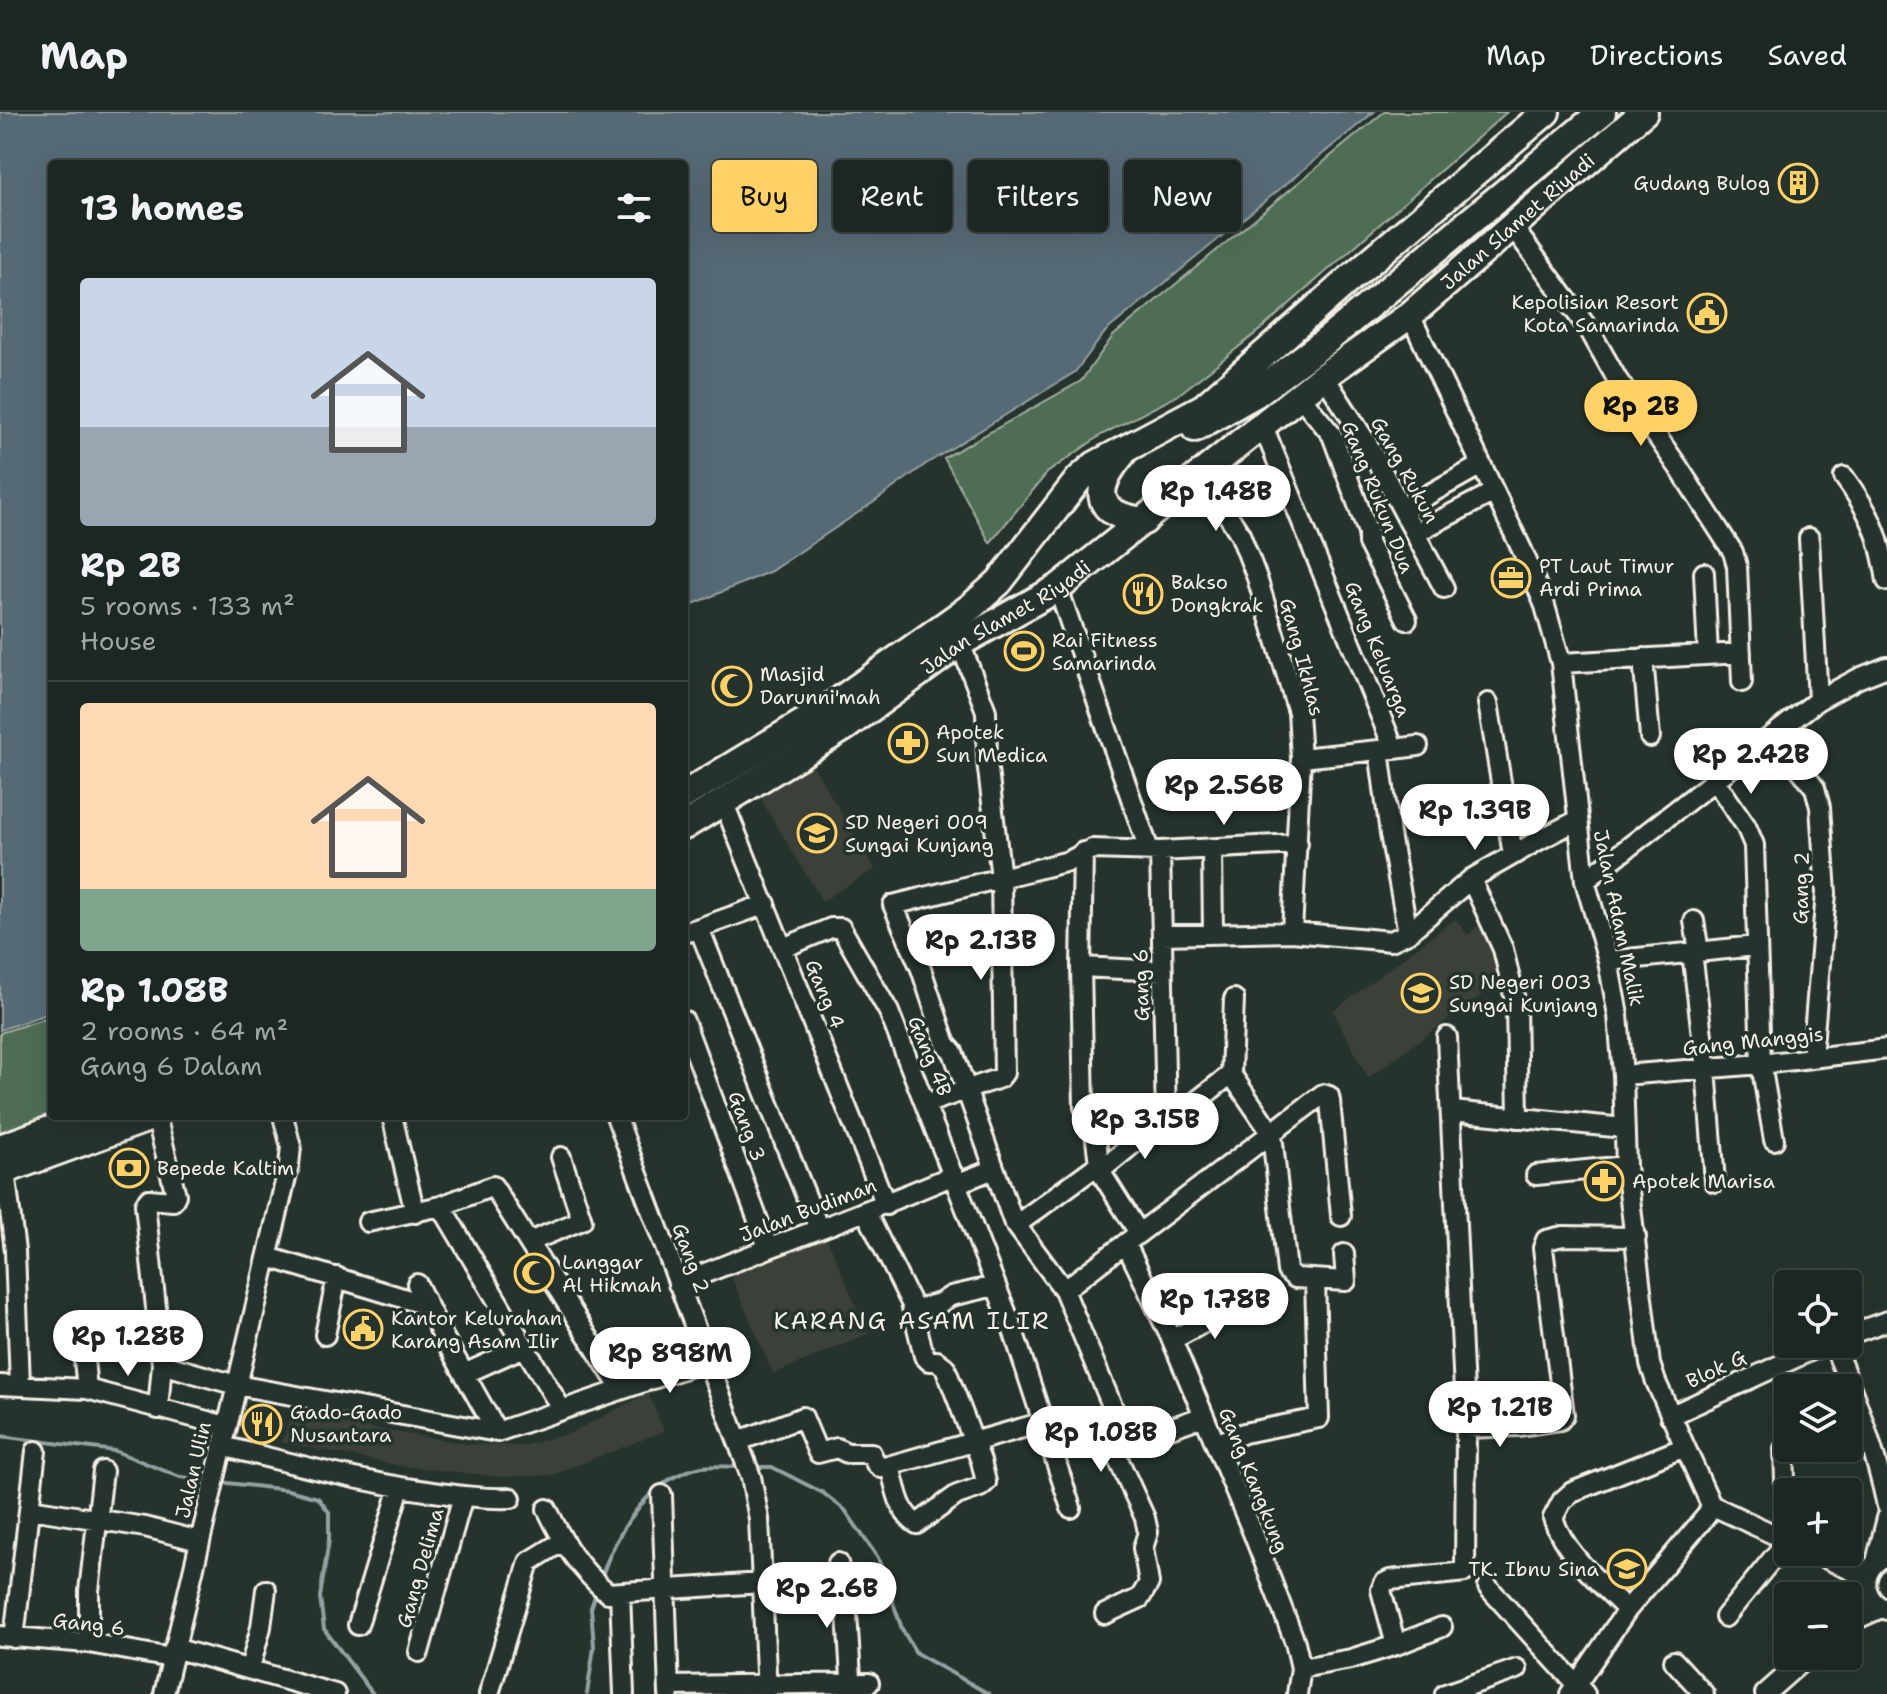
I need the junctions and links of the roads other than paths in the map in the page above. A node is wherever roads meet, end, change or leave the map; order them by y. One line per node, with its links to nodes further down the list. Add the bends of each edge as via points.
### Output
1 (1546, 112): 5 (highway, Jalan Slamet Riyadi)
2 (1566, 112): 5 (highway, via 1479,183)
3 (1602, 112): 11 (highway, Jalan Slamet Riyadi, via 1255,394 1173,439)
4 (1644, 112): 6 (highway, Jalan Slamet Riyadi)
5 (1446, 197): 11 (highway, Jalan Slamet Riyadi, via 1204,407)
6 (1512, 226): 7 (highway, Jalan Slamet Riyadi); 26 (street, via 1590,331 1733,552)
7 (1410, 315): 8 (highway, Jalan Slamet Riyadi); 12 (street, Jalan Adam Malik)
8 (1324, 376): 9 (highway, Jalan Slamet Riyadi); 16 (street, Gang Rukun)
9 (1300, 396): 10 (highway, Jalan Slamet Riyadi); 24 (street, Gang Rukun Dua, via 1332,435 1367,540)
10 (1263, 426): 13 (highway, Jalan Slamet Riyadi); 37 (street, Gang Keluarga)
11 (1127, 448): 17 (highway, via 1102,487 1104,503 1122,518); 40 (highway, Jalan Slamet Riyadi, via 1079,479 999,582 972,606 833,705)
12 (1481, 465): 15 (street, Jalan Adam Malik); 16 (street)
13 (1202, 474): 17 (highway, Jalan Slamet Riyadi); 38 (street, Gang Ikhlas, via 1240,534 1257,578 1298,712)
14 (1844, 477): 21 (street, via 1868,512 1882,546)
15 (1494, 492): 18 (street); 29 (street, Jalan Adam Malik, via 1545,606)
16 (1403, 509): 18 (street, Gang Rukun)
17 (1144, 521): 22 (highway, Jalan Slamet Riyadi)
18 (1415, 533): 23 (street, Gang Rukun)
19 (1809, 538): 32 (street)
20 (1704, 573): 27 (street)
21 (1887, 581)
22 (1058, 588): 25 (highway, Jalan Slamet Riyadi); 46 (street, Gang 6)
23 (1444, 588)
24 (1407, 620)
25 (960, 643): 41 (highway, Jalan Slamet Riyadi, via 845,727); 49 (street, via 986,711)
26 (1741, 653): 27 (street); 31 (street)
27 (1708, 655): 28 (street)
28 (1643, 658): 29 (street); 35 (street)
29 (1561, 663): 42 (street, Jalan Adam Malik)
30 (1887, 667): 32 (street)
31 (1742, 682)
32 (1818, 700): 34 (street)
33 (1488, 703): 48 (street)
34 (1773, 735): 39 (street); 69 (street, Gang 2, via 1815,788 1820,807 1826,893)
35 (1650, 737)
36 (1418, 746): 37 (street)
37 (1387, 750): 38 (street); 56 (street, Gang Keluarga, via 1390,834)
38 (1301, 758): 44 (street, Gang Ikhlas)
39 (1714, 779): 51 (street); 59 (street, via 1754,845)
40 (688, 793)
41 (723, 801): 43 (highway, Jalan Slamet Riyadi); 52 (street, Gang 4)
42 (1576, 821): 48 (street); 51 (street, Jalan Adam Malik)
43 (688, 823)
44 (1298, 844): 45 (street); 55 (street, Gang Ikhlas)
45 (1212, 849): 46 (street); 57 (street)
46 (1155, 851): 47 (street); 58 (street, Gang 6)
47 (1083, 852): 49 (street, via 1069,861); 63 (street)
48 (1513, 855): 50 (street)
49 (1001, 878): 74 (street, via 1004,1073); 74 (street, via 893,905)
50 (1471, 879): 56 (street); 78 (street, via 1503,949 1516,1004)
51 (1585, 881): 62 (street, Jalan Adam Malik)
52 (766, 904): 54 (street); 60 (street, Gang 4)
53 (1694, 921): 61 (street)
54 (692, 931): 104 (street)
55 (1292, 932): 56 (street, via 1391,941); 57 (street)
56 (1408, 933)
57 (1213, 934): 58 (street)
58 (1162, 935): 64 (street, Gang 6)
59 (1756, 946): 61 (street); 70 (street)
60 (783, 948): 75 (street, Gang 4B, via 831,928 845,932 889,1012); 97 (street, Gang 4)
61 (1695, 952): 62 (street); 71 (street)
62 (1608, 961): 73 (street, Jalan Adam Malik)
63 (1081, 967): 64 (street); 92 (street, via 1084,1107 1095,1132)
64 (1163, 971): 77 (street, Gang 6)
65 (1234, 999): 72 (street)
66 (688, 1032): 108 (street, Gang 3)
67 (1447, 1037): 76 (street)
68 (1887, 1049): 69 (street, Gang Manggis)
69 (1812, 1057): 70 (street, Gang Manggis)
70 (1761, 1064): 71 (street, Gang Manggis); 88 (street)
71 (1706, 1069): 73 (street, Gang Manggis); 96 (street)
72 (1231, 1074): 77 (street, via 1178,1116); 87 (street)
73 (1623, 1075): 86 (street, Jalan Adam Malik)
74 (966, 1089): 75 (street); 93 (street)
75 (925, 1104): 95 (street, Gang 4B)
76 (1452, 1111): 78 (street); 143 (street)
77 (1166, 1118): 92 (street)
78 (1518, 1118): 86 (street)
79 (82, 1120): 90 (highway)
80 (130, 1120): 85 (highway)
81 (156, 1120): 130 (street, via 176,1195 173,1201 149,1199 145,1204)
82 (284, 1120): 111 (street, Jalan Ulin, via 290,1156)
83 (393, 1120): 100 (street)
84 (617, 1120): 115 (street, Gang 2)
85 (106, 1124): 90 (highway)
86 (1624, 1128): 91 (street, Jalan Adam Malik)
87 (1272, 1134): 101 (street, via 1323,1094 1329,1096); 106 (street); 113 (street, via 1287,1271 1295,1278)
88 (1774, 1140)
89 (561, 1157): 107 (street, via 582,1220)
90 (2, 1164): 109 (street)
91 (1626, 1166): 94 (street); 105 (street, Jalan Adam Malik)
92 (1100, 1167): 103 (street); 106 (street, Gang Kangkung)
93 (994, 1169): 95 (street, Jalan Budiman); 103 (street)
94 (1536, 1175)
95 (955, 1179): 97 (street, Jalan Budiman); 116 (street, Gang 4B)
96 (1715, 1182)
97 (886, 1205): 99 (street, Jalan Budiman)
98 (441, 1206): 100 (street); 107 (street, via 493,1186); 126 (street)
99 (866, 1212): 104 (street, Jalan Budiman); 120 (street)
100 (415, 1213): 102 (street)
101 (1341, 1216)
102 (368, 1222)
103 (1016, 1225): 117 (street)
104 (819, 1229): 108 (street, Jalan Budiman)
105 (1636, 1237): 140 (street, Jalan Adam Malik, via 1650,1364); 143 (street, via 1546,1240 1564,1415 1560,1420)
106 (1132, 1238): 117 (street); 125 (street, Gang Kangkung)
107 (529, 1242): 136 (street)
108 (768, 1247): 115 (street, Jalan Budiman)
109 (7, 1252): 133 (street)
110 (1344, 1254): 113 (street, via 1346,1281)
111 (268, 1257): 112 (street); 134 (street, Jalan Ulin)
112 (337, 1277): 118 (street); 124 (street)
113 (1315, 1280): 148 (street, via 1319,1418)
114 (417, 1284): 118 (street)
115 (678, 1284): 129 (street, Gang 2)
116 (995, 1286): 120 (street); 141 (street, Gang 4B)
117 (1064, 1290): 147 (street)
118 (426, 1305): 131 (street)
119 (1237, 1305): 125 (street)
120 (914, 1310): 146 (street, via 924,1356 945,1367)
121 (1887, 1321): 122 (street)
122 (1862, 1330)
123 (81, 1331): 135 (street)
124 (325, 1335)
125 (1172, 1340): 139 (street, Gang Kangkung)
126 (524, 1347): 131 (street); 138 (street)
127 (1795, 1358): 140 (street, Blok G)
128 (1839, 1358): 159 (street, via 1860,1407)
129 (706, 1361): 136 (street); 145 (street, Gang 2)
130 (162, 1364): 134 (street); 137 (street)
131 (464, 1374): 144 (street)
132 (0, 1385): 133 (street)
133 (20, 1385): 135 (street)
134 (236, 1385): 142 (street, Jalan Ulin); 144 (street)
135 (87, 1389): 137 (street)
136 (621, 1389): 138 (street)
137 (158, 1409): 142 (street)
138 (562, 1410): 144 (street)
139 (1204, 1416): 147 (street); 148 (street, Gang Kangkung)
140 (1670, 1416): 150 (street, Jalan Adam Malik)
141 (1044, 1422): 146 (street); 160 (street, Gang 4B)
142 (226, 1426): 149 (street, Jalan Ulin)
143 (1465, 1428): 186 (street, via 1465,1572 1384,1583 1381,1590)
144 (497, 1432)
145 (739, 1441): 152 (street, via 803,1417 818,1453 837,1448 871,1453 878,1467); 171 (street, Gang 2, via 759,1519)
146 (974, 1443): 152 (street); 152 (street, via 987,1476 984,1486 957,1495 917,1524 899,1499)
147 (1128, 1444): 179 (street, via 1114,1450 1145,1518 1143,1554 1149,1583 1140,1598)
148 (1216, 1444): 191 (street, Gang Kangkung)
149 (222, 1446): 154 (street); 166 (street, Jalan Ulin)
150 (1685, 1447): 158 (street, Jalan Adam Malik); 178 (street, via 1572,1492 1553,1518 1567,1546)
151 (36, 1451): 161 (street)
152 (890, 1467)
153 (103, 1471): 163 (street)
154 (400, 1487): 156 (street); 182 (street)
155 (662, 1495): 173 (street)
156 (463, 1496): 157 (street); 187 (street, Gang Delima)
157 (511, 1498)
158 (1711, 1505): 165 (street); 178 (street)
159 (1887, 1506)
160 (1071, 1508)
161 (30, 1509): 163 (street); 184 (street)
162 (547, 1509): 167 (street)
163 (98, 1518): 166 (street); 185 (street)
164 (1887, 1518): 170 (street)
165 (1774, 1535)
166 (199, 1541): 188 (street, Jalan Ulin)
167 (563, 1541): 176 (street, via 585,1574); 200 (street, via 529,1562)
168 (1774, 1557): 180 (street)
169 (838, 1563): 194 (street)
170 (1874, 1570): 175 (street); 177 (street, via 1874,1602)
171 (762, 1583): 173 (street); 195 (street, Gang 2)
172 (1488, 1587): 197 (street)
173 (666, 1589): 176 (street); 196 (street)
174 (266, 1590): 190 (street)
175 (1862, 1591)
176 (614, 1593): 201 (street)
177 (1884, 1609): 181 (street)
178 (1627, 1610): 197 (street)
179 (1105, 1614)
180 (1725, 1617)
181 (1862, 1618)
182 (358, 1625)
183 (1442, 1627): 186 (street)
184 (7, 1637): 185 (street, Gang 6)
185 (89, 1643): 188 (street, Gang 6)
186 (1396, 1645): 191 (street)
187 (419, 1652)
188 (172, 1653): 190 (street, Gang 6); 198 (street, Jalan Ulin)
189 (1674, 1661): 204 (street)
190 (250, 1668): 199 (street, Gang 6)
191 (1301, 1668): 202 (street, Gang Kangkung)
192 (1517, 1669): 203 (street)
193 (1792, 1670): 205 (street)
194 (858, 1687): 195 (street)
195 (767, 1689): 196 (street)
196 (669, 1690)
197 (1577, 1691)
198 (164, 1694)
199 (335, 1694)
200 (489, 1694)
201 (624, 1694)
202 (1297, 1694)
203 (1445, 1694)
204 (1704, 1694)
205 (1765, 1694)

